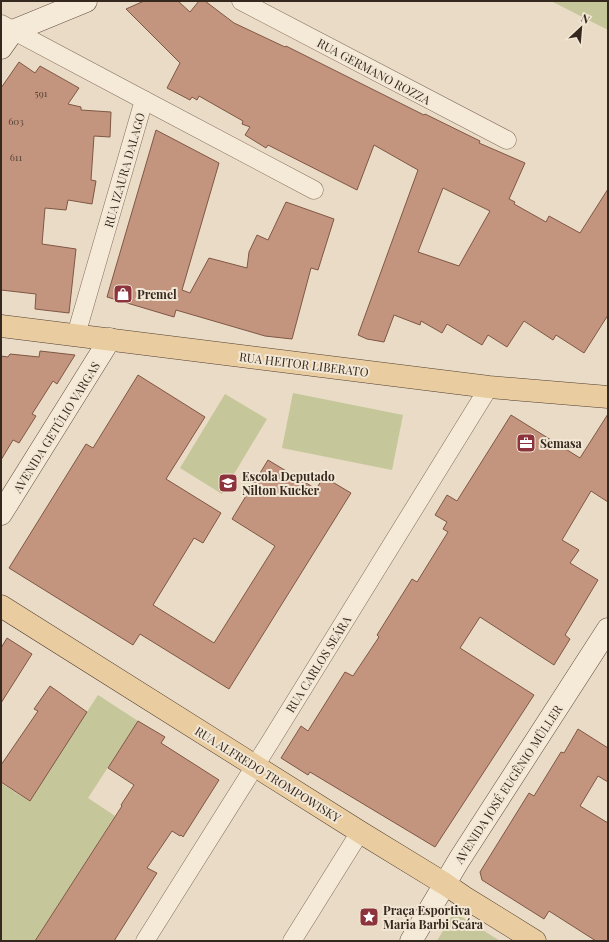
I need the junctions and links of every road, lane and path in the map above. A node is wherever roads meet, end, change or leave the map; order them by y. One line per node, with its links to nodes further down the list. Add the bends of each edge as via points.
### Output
1 (86, 1): 3 (main road)
2 (241, 1): 5 (street, RUA GERMANO ROZZA)
3 (5, 34): 4 (street, RUA IZAURA DALAGO)
4 (144, 100): 6 (street); 8 (street, RUA IZAURA DALAGO)
5 (507, 140)
6 (314, 190)
7 (1, 326): 8 (main road, RUA HEITOR LIBERATO)
8 (76, 335): 9 (main road, RUA HEITOR LIBERATO)
9 (110, 339): 10 (main road, RUA HEITOR LIBERATO); 12 (main road, AVENIDA GETÚLIO VARGAS)
10 (489, 387): 11 (main road, RUA HEITOR LIBERATO); 15 (street, RUA CARLOS SEÁRA)
11 (608, 397)
12 (1, 514)
13 (1, 606): 15 (main road, RUA ALFREDO TROMPOWISKY)
14 (608, 629): 17 (main road, AVENIDA JOSÉ EUGÊNIO MÜLLER)
15 (255, 766): 16 (main road, RUA ALFREDO TROMPOWISKY); 19 (street, RUA CARLOS SEÁRA)
16 (360, 832): 17 (main road, RUA ALFREDO TROMPOWISKY); 20 (street)
17 (445, 884): 18 (main road, RUA ALFREDO TROMPOWISKY); 21 (main road, AVENIDA JOSÉ EUGÊNIO MÜLLER)
18 (529, 939)
19 (145, 941)
20 (292, 941)
21 (411, 941)

